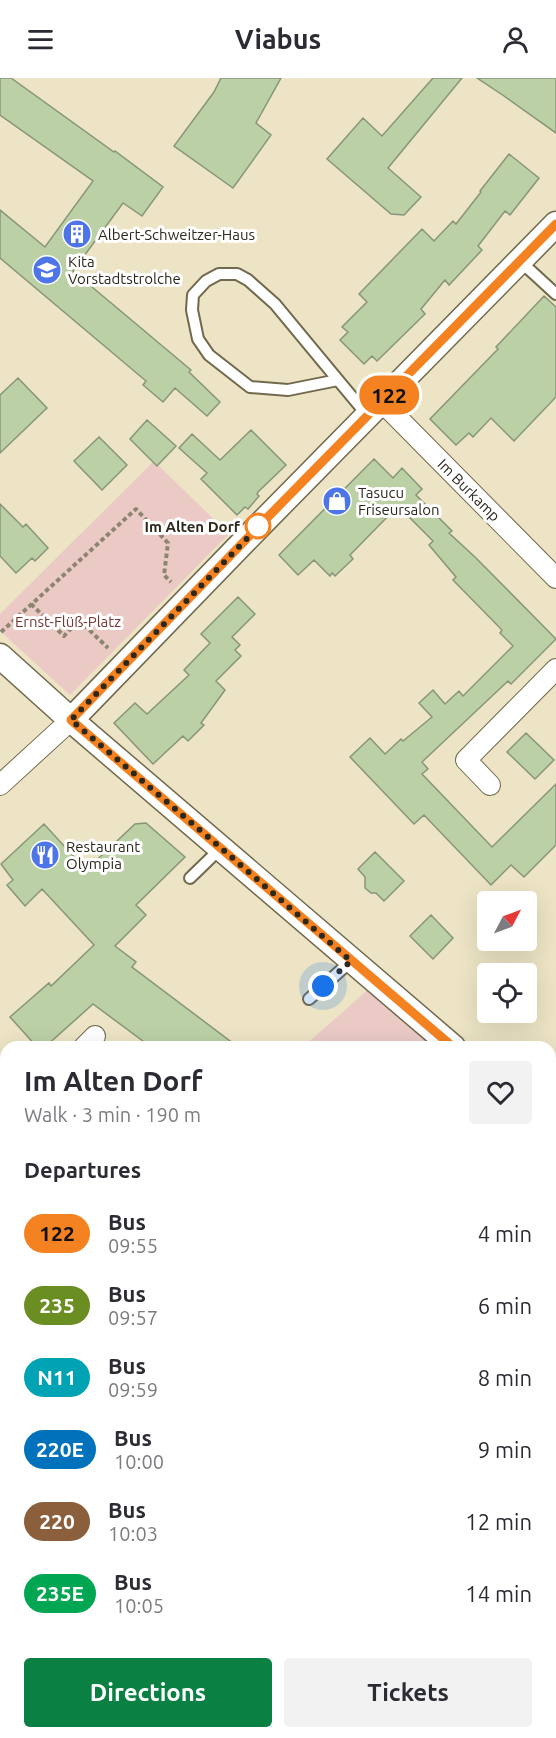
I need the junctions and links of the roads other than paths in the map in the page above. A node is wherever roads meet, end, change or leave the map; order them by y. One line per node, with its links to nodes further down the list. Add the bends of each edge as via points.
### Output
1 (556, 224): 2 (street)
2 (520, 261): 3 (lane); 5 (street)
3 (556, 294)
4 (338, 380): 4 (lane, via 274,304 248,280 237,274 219,274 206,281 194,295 192,310 198,339 209,355 250,387 288,390); 5 (lane)
5 (375, 409): 6 (street, Im Burkamp); 9 (street)
6 (556, 578)
7 (0, 656): 9 (street)
8 (556, 669): 10 (street, via 466,760)
9 (71, 720): 11 (street); 12 (street)
10 (490, 784)
11 (0, 785)
12 (221, 848): 13 (lane); 14 (street)
13 (190, 878)
14 (351, 961): 15 (lane); 16 (street)
15 (309, 999)
16 (446, 1041)

